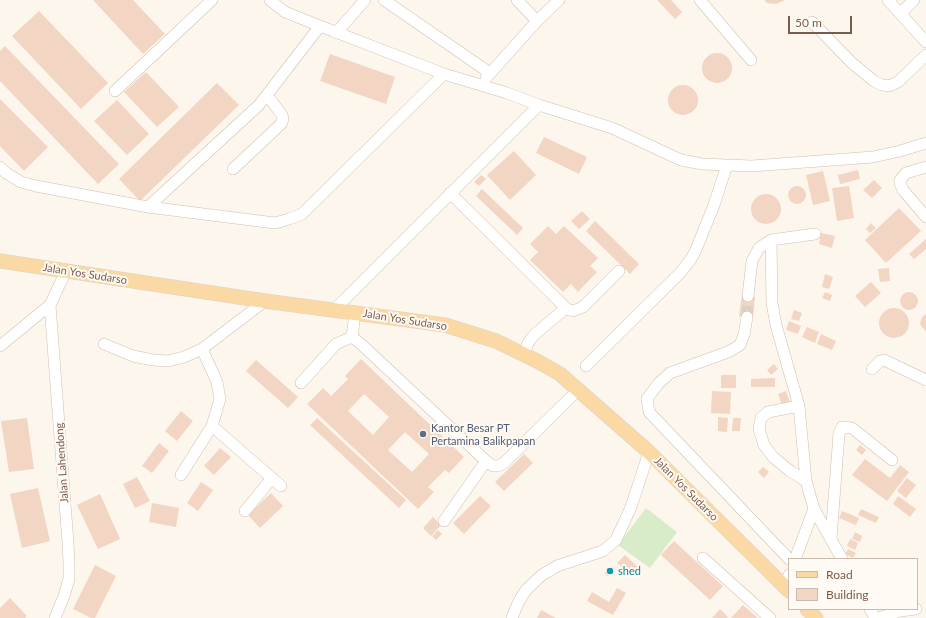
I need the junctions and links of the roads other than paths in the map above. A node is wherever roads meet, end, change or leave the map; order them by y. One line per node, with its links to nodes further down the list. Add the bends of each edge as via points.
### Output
1 (212, 0): 21 (street)
2 (270, 0): 13 (street, via 285,12)
3 (365, 0): 14 (street)
4 (384, 0): 18 (street)
5 (559, 0): 11 (street)
6 (700, 0): 17 (street)
7 (888, 0): 10 (street)
8 (914, 0): 10 (street)
9 (522, 2): 11 (street)
10 (901, 13): 15 (street)
11 (538, 21): 18 (street)
12 (812, 22): 16 (street, via 852,63 882,85 889,86 898,82)
13 (320, 26): 14 (street); 22 (street)
14 (336, 33): 19 (street)
15 (926, 42)
16 (926, 55)
17 (751, 60)
18 (490, 73): 20 (street)
19 (444, 74): 20 (street); 30 (street, via 302,214 275,223)
20 (480, 84): 23 (street)
21 (115, 91)
22 (267, 95): 28 (street, via 282,115 281,124); 30 (street)
23 (539, 105): 25 (street, via 612,128 681,160); 29 (street)
24 (926, 143): 25 (street, via 873,156 752,166)
25 (727, 165): 50 (street, via 714,205 691,259)
26 (0, 167): 30 (street, via 21,182)
27 (926, 167): 31 (street, via 906,173 900,180 903,190)
28 (233, 170)
29 (450, 193): 40 (street); 41 (street)
30 (148, 207)
31 (926, 217)
32 (815, 234): 33 (street)
33 (771, 240): 37 (street, via 759,248 752,261); 55 (street, via 772,303)
34 (0, 261): 35 (main road, Jalan Yos Sudarso)
35 (66, 271): 38 (main road, Jalan Yos Sudarso); 39 (street)
36 (619, 271): 40 (street, via 583,307 573,311)
37 (748, 296)
38 (265, 301): 41 (main road, Jalan Yos Sudarso); 48 (street)
39 (50, 305): 44 (street); 75 (street, Jalan Lahendong, via 69,557 69,580)
40 (566, 308): 49 (street, via 534,335)
41 (334, 310): 42 (main road, Jalan Yos Sudarso)
42 (355, 313): 45 (street); 49 (main road, Jalan Yos Sudarso, via 445,325 496,341)
43 (747, 317): 69 (street, via 740,344 728,352 670,373 647,399 649,412)
44 (5, 336): 47 (street)
45 (352, 337): 53 (street, via 336,344); 59 (street)
46 (104, 344): 48 (street, via 134,356 168,361)
47 (0, 346)
48 (202, 349): 56 (street, via 217,382 220,399)
49 (524, 355): 54 (main road, Jalan Yos Sudarso, via 560,374)
50 (586, 366)
51 (872, 368): 52 (street, via 880,360 884,360)
52 (926, 380)
53 (301, 383)
54 (577, 391): 57 (main road, Jalan Yos Sudarso); 59 (street, via 504,463 493,466)
55 (799, 406): 62 (street); 62 (street, via 768,412 761,418 759,429 764,445 773,456)
56 (212, 426): 60 (street); 61 (street)
57 (649, 452): 72 (main road, Jalan Yos Sudarso); 76 (street, via 631,508 616,540 603,551 556,566 542,575 526,590)
58 (892, 460): 67 (street, via 852,428 842,427 839,434)
59 (486, 461): 66 (street)
60 (181, 475)
61 (272, 478): 63 (street); 65 (street)
62 (806, 481): 64 (street)
63 (281, 486)
64 (814, 509): 67 (street); 70 (street)
65 (245, 510)
66 (444, 521)
67 (831, 538): 71 (street)
68 (703, 558): 77 (street)
69 (788, 558)
70 (795, 558)
71 (841, 558)
72 (788, 584)
73 (808, 610): 78 (main road)
74 (908, 610): 79 (street)
75 (55, 618)
76 (512, 618)
77 (770, 618)
78 (816, 618)
79 (879, 618)

